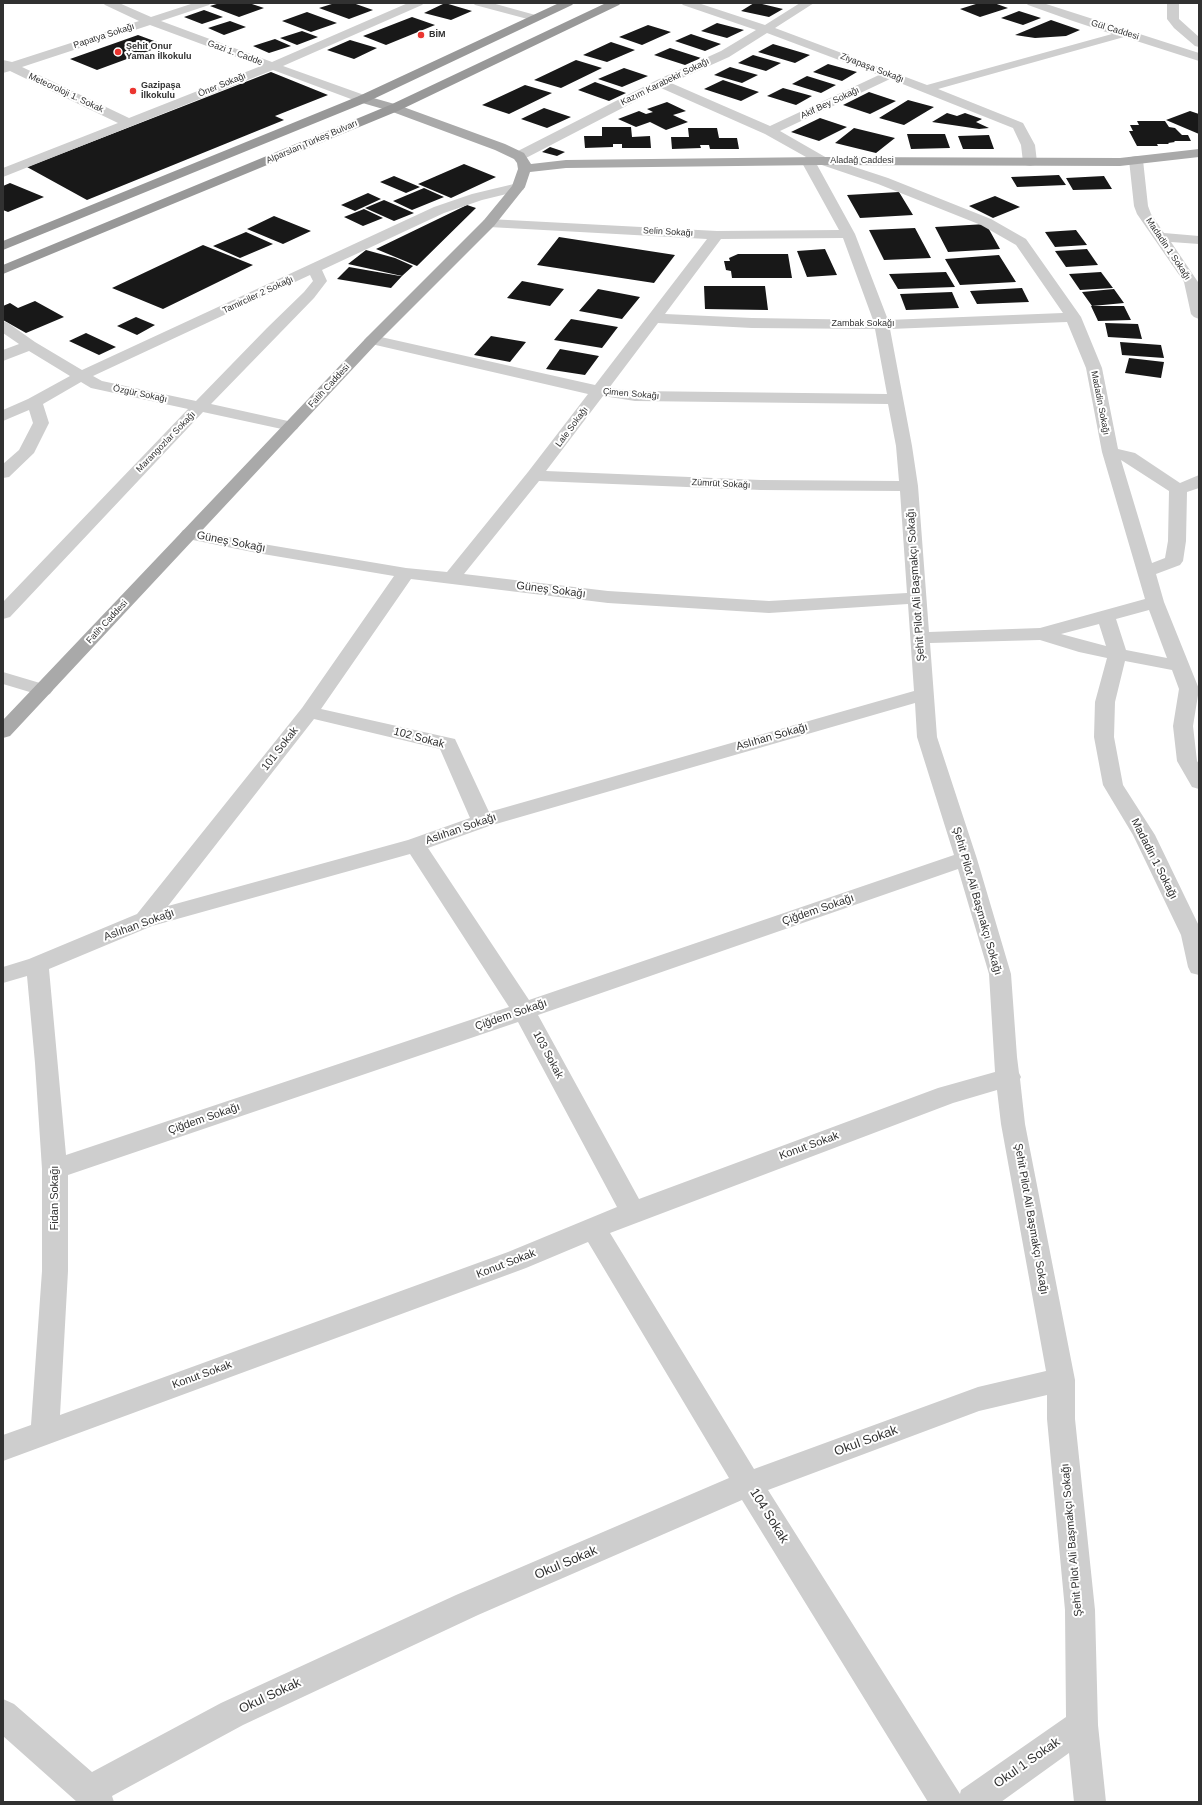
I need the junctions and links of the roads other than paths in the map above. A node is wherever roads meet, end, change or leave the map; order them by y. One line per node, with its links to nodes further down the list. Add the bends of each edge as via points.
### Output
1 (110, 3): 12 (street, Gazi 1. Cadde)
2 (205, 3): 12 (street, Papatya Sokağı)
3 (418, 3): 18 (street, Öner Sokağı)
4 (479, 3): 11 (street)
5 (568, 3): 11 (highway, Alparslan Türkeş Bulvarı)
6 (615, 3): 23 (highway, Alparslan Türkeş Bulvarı)
7 (687, 3): 13 (street, Ziyapaşa Sokağı)
8 (808, 3): 13 (street, Kazım Karabekir Sokağı)
9 (1032, 3): 14 (street, Gül Caddesi)
10 (1173, 3): 15 (street, via 1173,19)
11 (535, 18): 22 (highway, Alparslan Türkeş Bulvarı)
12 (150, 21): 17 (street, Papatya Sokağı); 18 (street, Gazi 1. Cadde)
13 (766, 29): 19 (street, Ziyapaşa Sokağı); 20 (street, Kazım Karabekir Sokağı, via 725,54)
14 (1128, 33): 16 (street, Gül Caddesi); 21 (street)
15 (1199, 44)
16 (1199, 57)
17 (5, 66): 24 (street, Meteoroloji 1. Sokak, via 56,87)
18 (272, 66): 22 (street, Gazi 1. Cadde); 24 (street, Öner Sokağı)
19 (889, 75): 21 (street, Ziyapaşa Sokağı); 25 (street, Akif Bey Sokağı)
20 (661, 83): 25 (street); 29 (street, Kazım Karabekir Sokağı)
21 (925, 89): 30 (street, Ziyapaşa Sokağı, via 1018,126 1028,145)
22 (363, 99): 23 (main road); 38 (highway, Alparslan Türkeş Bulvarı)
23 (394, 108): 29 (main road, via 500,147); 40 (highway, Alparslan Türkeş Bulvarı)
24 (129, 123): 31 (street, Öner Sokağı)
25 (770, 131): 28 (street)
26 (1199, 153): 27 (main road, Aladağ Caddesi)
27 (1136, 160): 30 (main road, Aladağ Caddesi); 36 (street, Madadin 1 Sokağı, via 1141,206)
28 (815, 161): 29 (main road, Aladağ Caddesi, via 566,164); 30 (main road, Aladağ Caddesi); 34 (street, Şehit Pilot Ali Başmakçı Sokağı); 42 (street, Madadin Sokağı, via 883,181 986,222 1021,242)
29 (522, 162): 32 (main road, Fatih Caddesi)
30 (1030, 162)
31 (3, 173)
32 (518, 187): 33 (main road, Fatih Caddesi); 39 (street, Tamirciler 2 Sokağı, via 477,196 439,210)
33 (489, 223): 35 (street, Selin Sokağı); 46 (main road, Fatih Caddesi)
34 (848, 234): 35 (street, Selin Sokağı); 44 (street, Şehit Pilot Ali Başmakçı Sokağı)
35 (717, 235): 43 (street, Lale Sokağı)
36 (1160, 237): 37 (street); 41 (street, Madadin 1 Sokağı, via 1191,282)
37 (1199, 240)
38 (3, 246)
39 (314, 269): 49 (street, Tamirciler 2 Sokağı); 53 (street, Marangozlar Sokağı, via 320,281 310,295)
40 (3, 270)
41 (1199, 314)
42 (1072, 317): 44 (street, Zambak Sokağı); 56 (street, Madadin Sokağı, via 1094,368)
43 (653, 318): 44 (street, Zambak Sokağı); 50 (street, Lale Sokağı)
44 (882, 325): 51 (street, Şehit Pilot Ali Başmakçı Sokağı)
45 (3, 326): 47 (street, Özgür Sokağı)
46 (372, 340): 50 (street, Çimen Sokağı); 55 (main road, Fatih Caddesi)
47 (30, 344): 48 (street); 49 (street, Özgür Sokağı)
48 (3, 356)
49 (81, 376): 52 (street, Tamirciler 2 Sokağı); 53 (street, Özgür Sokağı, via 97,385)
50 (598, 392): 51 (street, Çimen Sokağı, via 635,396); 58 (street, Lale Sokağı)
51 (895, 399): 60 (street, Şehit Pilot Ali Başmakçı Sokağı)
52 (34, 402): 54 (street, Tamirciler 2 Sokağı); 57 (street, via 41,423 26,452)
53 (200, 407): 55 (street, Özgür Sokağı); 68 (street, Marangozlar Sokağı)
54 (3, 416)
55 (291, 426): 62 (main road, Fatih Caddesi)
56 (1110, 452): 61 (street, via 1129,457); 63 (street, Madadin Sokağı)
57 (3, 473)
58 (534, 476): 60 (street, Zümrüt Sokağı, via 761,485); 65 (street, Lale Sokağı)
59 (1199, 480): 61 (street)
60 (909, 486): 66 (street, Şehit Pilot Ali Başmakçı Sokağı)
61 (1178, 490): 63 (street, via 1174,561)
62 (189, 534): 64 (street, Güneş Sokağı, via 257,548); 75 (main road, Fatih Caddesi)
63 (1146, 571): 67 (street, Madadin Sokağı)
64 (406, 572): 65 (street, Güneş Sokağı); 77 (street, 101 Sokak)
65 (452, 578): 66 (street, Güneş Sokağı, via 608,597 769,607)
66 (916, 598): 71 (street, Şehit Pilot Ali Başmakçı Sokağı)
67 (1155, 602): 69 (street); 73 (street, Madadin Sokağı)
68 (3, 613)
69 (1106, 616): 70 (street); 72 (street, Madadin 1 Sokağı)
70 (1041, 634): 71 (street); 72 (street, via 1086,648)
71 (919, 638): 76 (street, Şehit Pilot Ali Başmakçı Sokağı)
72 (1117, 654): 73 (street); 85 (street, Madadin 1 Sokağı, via 1105,702 1104,737 1113,785 1144,835 1186,921)
73 (1180, 666): 79 (street, Madadin Sokağı, via 1189,689 1183,726 1187,761)
74 (3, 678): 75 (street)
75 (43, 690): 78 (main road, Fatih Caddesi)
76 (923, 695): 80 (street, Aslıhan Sokağı); 82 (street, Şehit Pilot Ali Başmakçı Sokağı, via 927,737)
77 (309, 712): 80 (street, 102 Sokak, via 448,744); 83 (street, 101 Sokak)
78 (3, 732)
79 (1199, 782)
80 (482, 821): 81 (street, Aslıhan Sokağı)
81 (415, 844): 83 (street, Aslıhan Sokağı); 87 (street, 103 Sokak)
82 (966, 859): 87 (street, Çiğdem Sokağı); 88 (street, Şehit Pilot Ali Başmakçı Sokağı, via 1000,974 1005,1057)
83 (145, 920): 84 (street, Aslıhan Sokağı)
84 (37, 965): 86 (street, Aslıhan Sokağı); 89 (street, Fidan Sokağı)
85 (1199, 966)
86 (3, 975)
87 (524, 1011): 89 (street, Çiğdem Sokağı); 90 (street, 103 Sokak)
88 (1009, 1077): 90 (street, Konut Sokak, via 947,1095); 92 (street, Şehit Pilot Ali Başmakçı Sokağı, via 1013,1124)
89 (55, 1169): 93 (street, Fidan Sokağı, via 55,1271)
90 (633, 1212): 91 (street, Konut Sokak)
91 (594, 1229): 93 (street, Konut Sokak, via 509,1263); 95 (street, 104 Sokak)
92 (1061, 1380): 95 (street, Okul Sokak, via 978,1399); 97 (street, Şehit Pilot Ali Başmakçı Sokağı, via 1061,1419 1080,1610)
93 (46, 1432): 94 (street, Konut Sokak)
94 (3, 1448)
95 (748, 1484): 98 (street, Okul Sokak, via 467,1605 253,1704); 99 (street, 104 Sokak)
96 (3, 1715): 98 (street)
97 (1082, 1725): 100 (street, Okul 1 Sokak); 101 (street, Şehit Pilot Ali Başmakçı Sokağı)
98 (94, 1797)
99 (947, 1802)
100 (973, 1802)
101 (1090, 1802)

